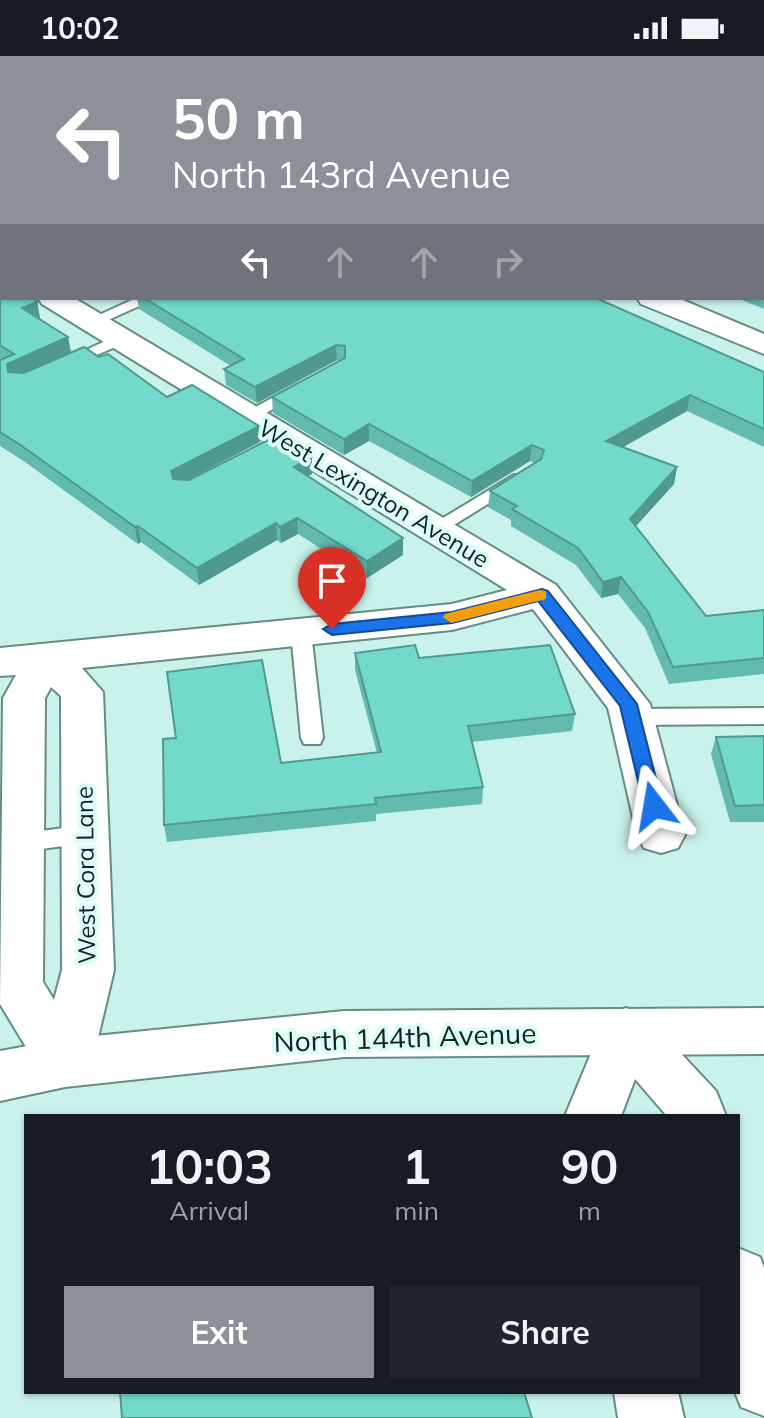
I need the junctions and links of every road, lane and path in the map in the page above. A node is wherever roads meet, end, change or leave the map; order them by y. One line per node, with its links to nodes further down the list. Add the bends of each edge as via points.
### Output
1 (56, 300): 4 (street, West Lexington Avenue)
2 (146, 300): 4 (lane)
3 (657, 300): 5 (street)
4 (106, 330): 6 (lane); 8 (street, West Lexington Avenue)
5 (764, 345)
6 (49, 370)
7 (312, 382): 8 (lane)
8 (263, 435): 10 (street, West Lexington Avenue)
9 (532, 469): 10 (lane)
10 (434, 529): 11 (street, West Lexington Avenue)
11 (542, 594): 12 (street, via 452,617); 16 (street, West Lexington Avenue, via 629,704)
12 (301, 632): 13 (street); 17 (lane)
13 (46, 658): 14 (street); 18 (street, West Cora Lane, via 82,692); 20 (street, via 24,698)
14 (0, 662)
15 (764, 716): 16 (lane)
16 (631, 717): 19 (street, West Lexington Avenue)
17 (312, 738)
18 (85, 834): 20 (lane); 23 (street, West Cora Lane, via 88,970)
19 (661, 835)
20 (20, 843): 23 (street, via 17,986)
21 (626, 1031): 22 (street, North 144th Avenue); 23 (street, North 144th Avenue, via 344,1034); 25 (street); 26 (street)
22 (764, 1031)
23 (65, 1063): 24 (street, North 144th Avenue)
24 (0, 1076)
25 (594, 1114)
26 (697, 1114)
27 (740, 1287): 28 (street)
28 (764, 1384)
29 (646, 1394): 30 (street)
30 (651, 1418)

